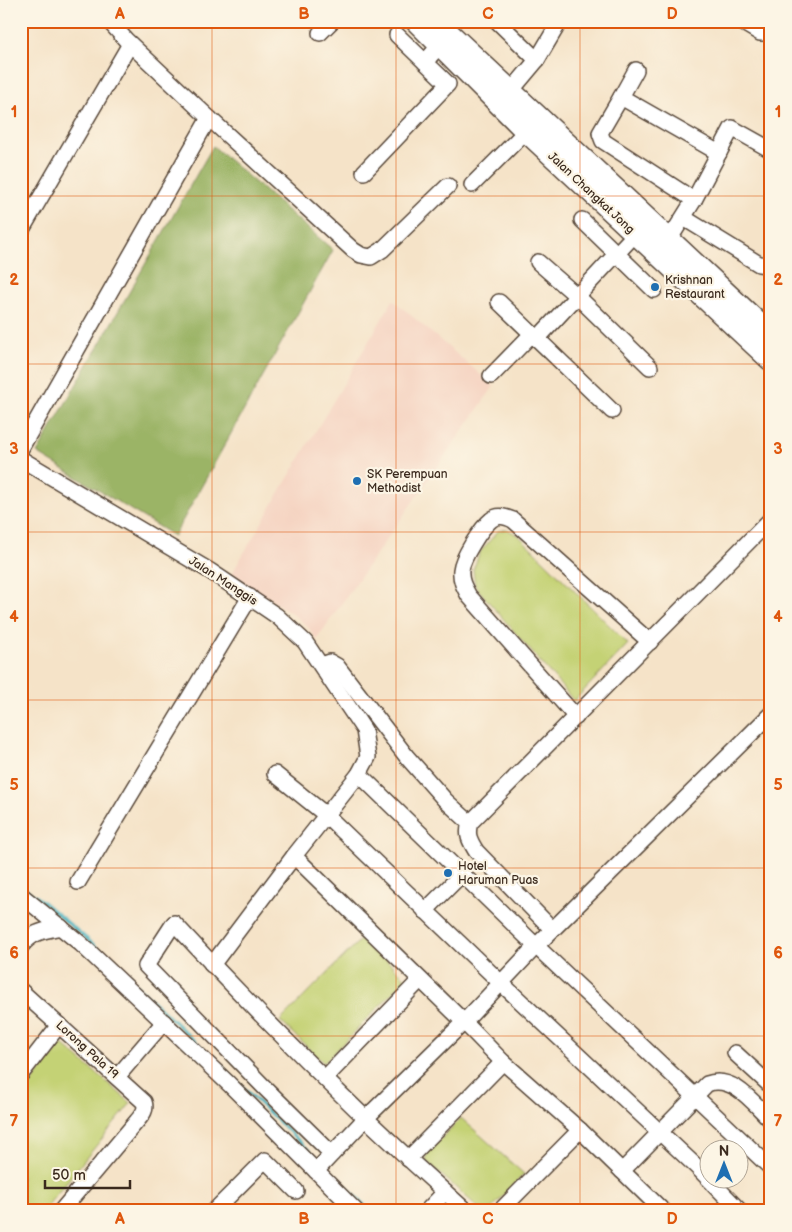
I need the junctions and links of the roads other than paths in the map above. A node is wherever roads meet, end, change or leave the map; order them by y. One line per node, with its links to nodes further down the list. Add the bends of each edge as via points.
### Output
1 (332, 21): 8 (street)
2 (416, 21): 12 (highway, Jalan Changkat Jong)
3 (436, 21): 17 (highway, Jalan Changkat Jong)
4 (497, 21): 13 (street)
5 (560, 21): 13 (street)
6 (740, 21): 9 (street, via 760,33)
7 (112, 22): 11 (street)
8 (320, 33)
9 (771, 33)
10 (397, 36): 14 (street)
11 (130, 44): 18 (street); 28 (street)
12 (440, 45): 14 (street); 17 (highway, Jalan Changkat Jong)
13 (538, 60): 17 (street)
14 (425, 62): 22 (street, via 448,84)
15 (636, 70): 16 (street)
16 (621, 97): 21 (street); 25 (street, via 600,138)
17 (505, 98): 19 (highway, Jalan Changkat Jong); 30 (highway, Jalan Changkat Jong)
18 (209, 118): 24 (street, via 361,255 371,257 382,250); 43 (street)
19 (526, 131): 23 (street); 29 (highway, Jalan Changkat Jong)
20 (771, 150): 21 (street, via 732,128)
21 (719, 152): 25 (street)
22 (364, 172)
23 (472, 185)
24 (448, 186)
25 (694, 200): 26 (street)
26 (684, 218): 30 (street); 33 (street, via 759,264)
27 (582, 220): 31 (street)
28 (21, 231)
29 (635, 234): 31 (street); 39 (highway, Jalan Changkat Jong)
30 (669, 240): 37 (highway, Jalan Changkat Jong)
31 (616, 254): 34 (street); 35 (street)
32 (538, 262): 35 (street)
33 (769, 264)
34 (654, 290)
35 (577, 296): 38 (street); 40 (street)
36 (499, 302): 38 (street)
37 (771, 335)
38 (534, 337): 41 (street); 42 (street)
39 (771, 360)
40 (650, 367)
41 (491, 376)
42 (612, 411)
43 (21, 448)
44 (21, 459): 46 (street, Jalan Manggis)
45 (771, 518): 47 (street)
46 (250, 597): 48 (street, Jalan Manggis, via 293,629); 57 (street)
47 (650, 642): 50 (street); 50 (street, via 513,520 502,516 491,519 464,557 461,583)
48 (321, 665): 52 (street, Jalan Manggis, via 364,730 368,757); 54 (street, via 330,662 337,666 407,757)
49 (771, 714): 61 (street)
50 (576, 716): 54 (street)
51 (275, 774): 53 (street)
52 (359, 774): 53 (street); 56 (street)
53 (326, 815): 55 (street); 59 (street)
54 (470, 823): 61 (street, via 467,831 476,852)
55 (294, 856): 64 (street); 65 (street)
56 (462, 874): 59 (street); 63 (street)
57 (78, 882)
58 (21, 895): 60 (street)
59 (425, 911): 66 (street)
60 (61, 927): 62 (street, via 38,932); 68 (street)
61 (552, 929): 63 (street)
62 (21, 946)
63 (536, 946): 66 (street); 77 (street)
64 (212, 965): 75 (street); 82 (street, via 174,924 146,966)
65 (420, 980): 69 (street); 75 (street)
66 (501, 983): 69 (street); 81 (street)
67 (21, 991): 70 (street, Lorong Pala 19)
68 (164, 1022): 74 (street); 85 (street)
69 (464, 1022): 72 (street); 78 (street)
70 (59, 1025): 73 (street); 74 (street, Lorong Pala 19)
71 (735, 1053): 76 (street)
72 (503, 1062): 80 (street); 83 (street)
73 (21, 1074)
74 (117, 1077): 90 (street, Lorong Pala 19, via 144,1102 144,1112)
75 (325, 1078): 78 (street)
76 (771, 1086)
77 (695, 1096): 79 (street, via 706,1084 729,1084); 81 (street); 84 (street)
78 (365, 1119): 82 (street); 83 (street)
79 (771, 1120)
80 (580, 1130): 86 (street); 95 (street)
81 (660, 1132): 86 (street); 96 (street)
82 (331, 1155): 85 (street)
83 (408, 1159): 88 (street)
84 (771, 1168)
85 (317, 1170): 92 (street)
86 (622, 1171): 89 (street)
87 (296, 1191): 91 (street, via 265,1160)
88 (445, 1192): 93 (street); 94 (street)
89 (656, 1208)
90 (61, 1211)
91 (214, 1211)
92 (356, 1211)
93 (428, 1211)
94 (466, 1211)
95 (500, 1211)
96 (740, 1211)

